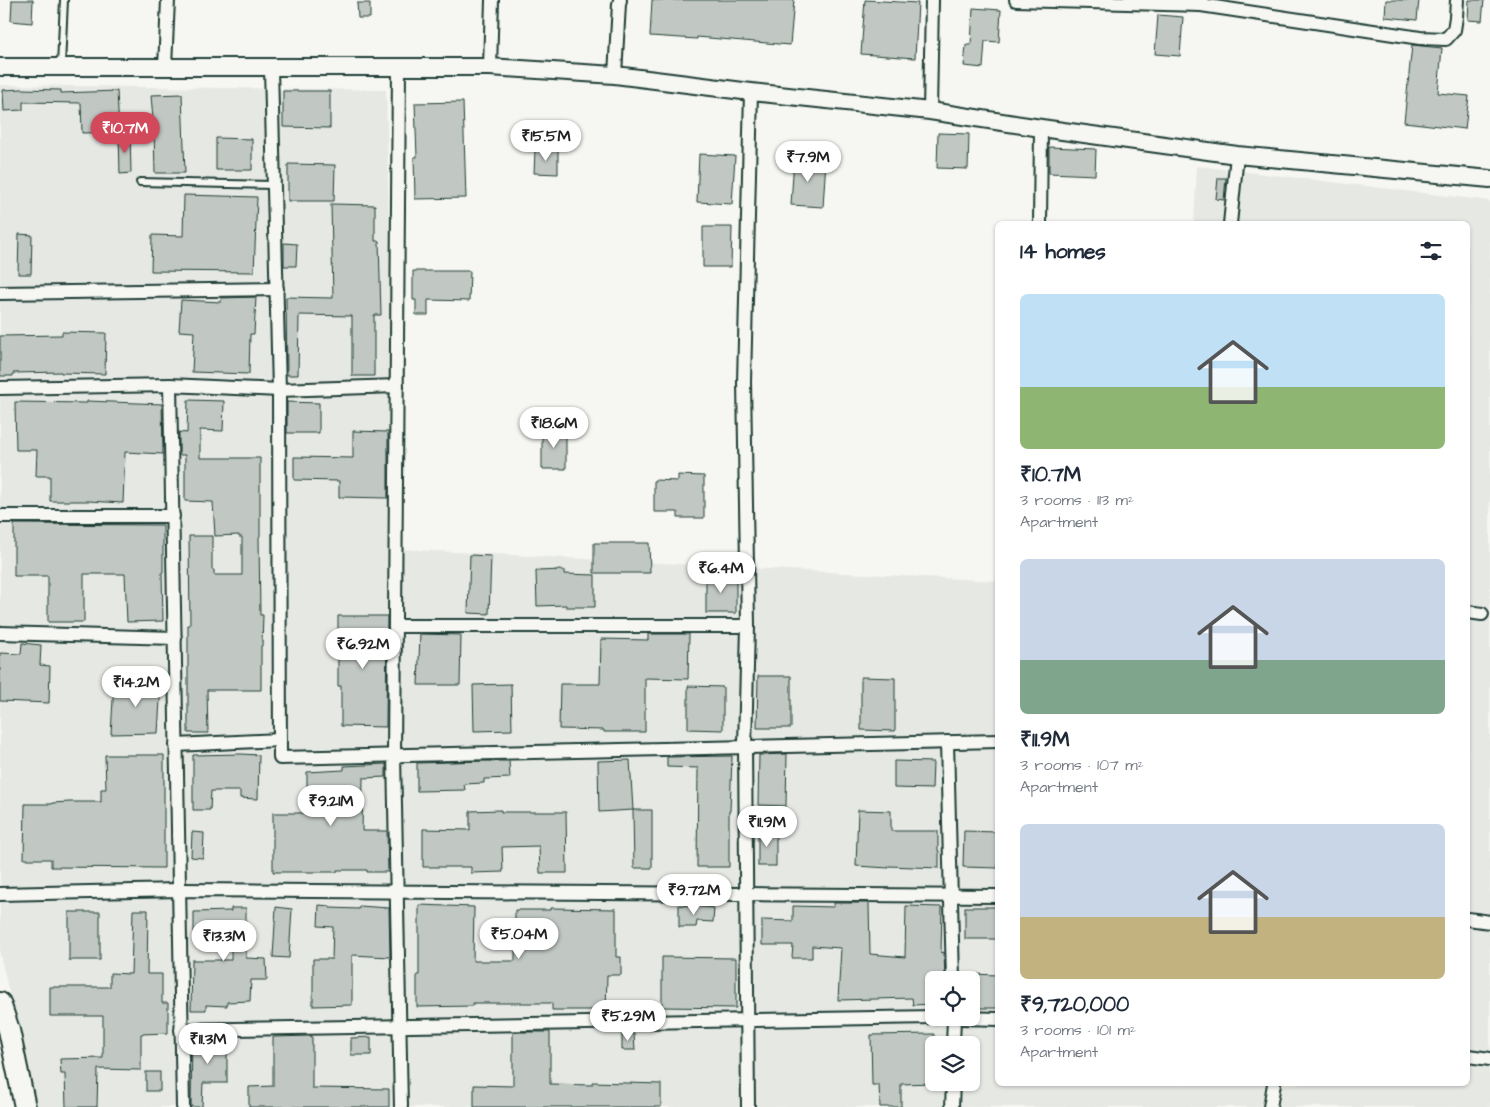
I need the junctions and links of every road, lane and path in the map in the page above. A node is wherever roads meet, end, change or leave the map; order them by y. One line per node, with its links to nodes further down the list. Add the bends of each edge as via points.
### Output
1 (64, 0): 9 (lane)
2 (168, 0): 12 (street)
3 (492, 0): 11 (street)
4 (620, 0): 15 (street)
5 (932, 0): 17 (street)
6 (1016, 0): 8 (street)
7 (1457, 0): 8 (street, via 1454,30 1446,39 1420,38)
8 (1201, 3)
9 (61, 66): 10 (street); 12 (street)
10 (0, 67)
11 (490, 67): 14 (street); 15 (street)
12 (165, 68): 13 (street)
13 (272, 68): 14 (street); 22 (street)
14 (399, 68): 28 (street)
15 (615, 76): 16 (street)
16 (750, 92): 17 (street); 36 (street, via 744,382)
17 (930, 111): 18 (street)
18 (1041, 128): 19 (street); 23 (street)
19 (1237, 155): 20 (street); 24 (street)
20 (1490, 179)
21 (140, 182): 22 (lane)
22 (274, 185): 25 (street)
23 (1040, 221)
24 (1230, 221)
25 (277, 289): 26 (street); 30 (street)
26 (0, 292)
27 (170, 384): 29 (street); 30 (street); 32 (street)
28 (398, 386): 30 (street); 35 (street)
29 (0, 388)
30 (279, 390): 39 (street)
31 (0, 516): 32 (street)
32 (173, 516): 38 (street)
33 (1470, 612): 34 (street)
34 (1482, 614)
35 (395, 626): 36 (street); 44 (street)
36 (748, 626): 43 (street)
37 (0, 633): 38 (street)
38 (175, 638): 42 (street)
39 (280, 740): 42 (street); 44 (street, via 280,758)
40 (995, 741): 41 (street)
41 (947, 742): 43 (street); 49 (street)
42 (176, 745): 45 (street)
43 (745, 746): 44 (street); 48 (street)
44 (394, 755): 46 (street)
45 (179, 890): 46 (street); 47 (street); 60 (street)
46 (397, 892): 48 (street); 59 (street)
47 (0, 894)
48 (746, 894): 49 (street); 58 (street)
49 (951, 896): 50 (street); 53 (street)
50 (995, 896)
51 (1470, 920): 52 (street)
52 (1490, 922)
53 (953, 971)
54 (0, 1003): 65 (main road)
55 (925, 1018): 58 (street)
56 (980, 1018): 57 (street)
57 (995, 1019)
58 (748, 1020): 59 (street); 68 (street)
59 (400, 1026): 60 (street); 67 (street)
60 (181, 1030): 66 (street)
61 (1470, 1056): 62 (street)
62 (1490, 1059)
63 (1274, 1086): 70 (street)
64 (952, 1091): 69 (street)
65 (25, 1107)
66 (183, 1107)
67 (401, 1107)
68 (748, 1107)
69 (952, 1107)
70 (1270, 1107)

